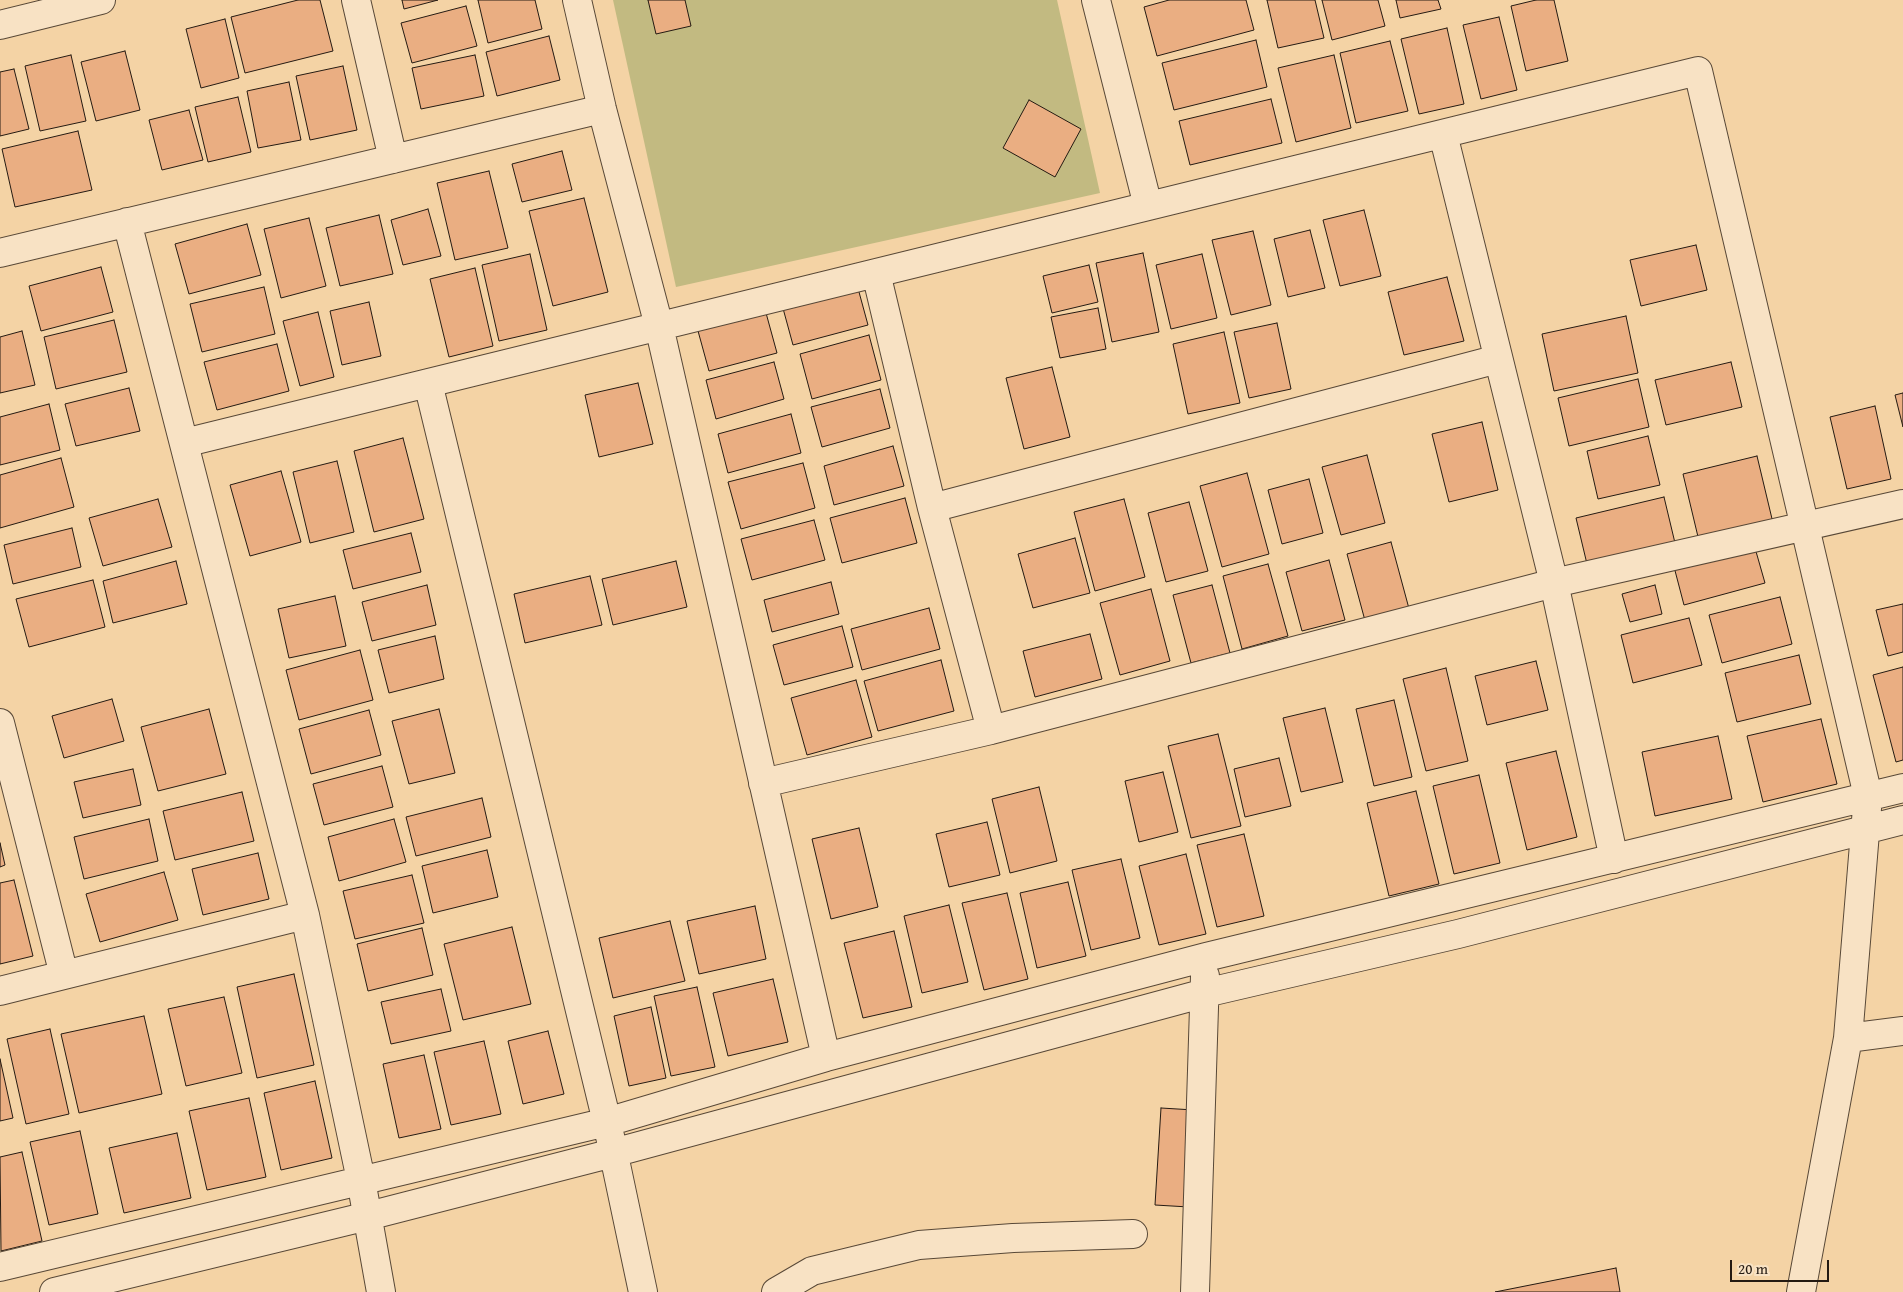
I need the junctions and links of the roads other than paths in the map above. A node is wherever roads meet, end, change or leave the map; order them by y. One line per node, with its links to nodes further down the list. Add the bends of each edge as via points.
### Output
1 (101, 0): 5 (street)
2 (356, 0): 8 (street)
3 (577, 0): 6 (street)
4 (1096, 0): 9 (street)
5 (0, 25)
6 (602, 109): 8 (street); 13 (street)
7 (1442, 134): 9 (street); 14 (street); 19 (street, via 1698,71)
8 (393, 159): 10 (street)
9 (1148, 206): 12 (street)
10 (127, 222): 11 (street); 16 (street)
11 (0, 253)
12 (876, 273): 13 (street); 18 (street)
13 (659, 326): 15 (street); 23 (street)
14 (1498, 359): 18 (street); 20 (street)
15 (428, 383): 16 (street); 37 (street)
16 (184, 442): 29 (street)
17 (1903, 504): 19 (street)
18 (932, 508): 21 (street)
19 (1806, 526): 20 (street); 25 (street)
20 (1554, 583): 21 (street); 28 (street)
21 (991, 730): 23 (street)
22 (1, 732): 31 (street)
23 (763, 783): 36 (street)
24 (1903, 788): 25 (street)
25 (1868, 796): 27 (street); 28 (street)
26 (1903, 820): 27 (street)
27 (1865, 828): 33 (street, via 1458,934); 35 (street)
28 (1614, 858): 30 (street)
29 (305, 915): 31 (street); 39 (street)
30 (1206, 957): 33 (street); 36 (street)
31 (64, 975): 32 (street)
32 (0, 991)
33 (1205, 993): 38 (street); 47 (street)
34 (1903, 1031): 35 (street)
35 (1848, 1038): 48 (street)
36 (826, 1057): 37 (street)
37 (607, 1122): 38 (street); 39 (street)
38 (613, 1153): 40 (street); 45 (street)
39 (361, 1180): 40 (street); 42 (street)
40 (368, 1216): 43 (street); 44 (street)
41 (1133, 1234): 46 (street, via 920,1245 812,1271)
42 (0, 1267)
43 (54, 1292)
44 (381, 1292)
45 (643, 1292)
46 (776, 1292)
47 (1195, 1292)
48 (1801, 1292)

